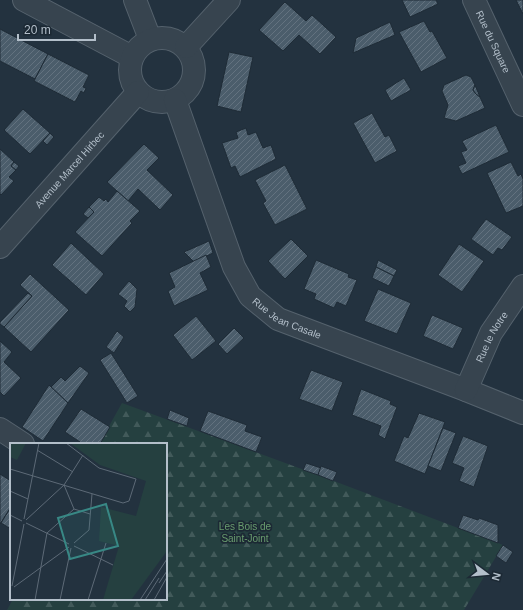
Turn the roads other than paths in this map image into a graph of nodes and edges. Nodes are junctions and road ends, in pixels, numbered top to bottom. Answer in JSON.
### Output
{"nodes":[{"id":1,"x":24,"y":0,"type":"edge"},
{"id":2,"x":135,"y":0,"type":"edge"},
{"id":3,"x":229,"y":0,"type":"edge"},
{"id":4,"x":474,"y":0,"type":"edge"},
{"id":5,"x":150,"y":39,"type":"junction"},
{"id":6,"x":186,"y":47,"type":"junction"},
{"id":7,"x":132,"y":57,"type":"junction"},
{"id":8,"x":138,"y":92,"type":"junction"},
{"id":9,"x":175,"y":100,"type":"junction"},
{"id":10,"x":523,"y":105,"type":"edge"},
{"id":11,"x":0,"y":247,"type":"edge"},
{"id":12,"x":523,"y":286,"type":"edge"},
{"id":13,"x":466,"y":390,"type":"junction"},
{"id":14,"x":523,"y":413,"type":"edge"},
{"id":15,"x":0,"y":429,"type":"edge"},
{"id":16,"x":21,"y":443,"type":"edge"}],
"edges":[{"from":1,"to":7,"type":"street"},
{"from":2,"to":5,"type":"street"},
{"from":3,"to":6,"type":"street"},
{"from":4,"to":10,"type":"street","name":"Rue du Square"},
{"from":5,"to":6,"type":"street"},
{"from":5,"to":7,"type":"street"},
{"from":6,"to":9,"type":"street"},
{"from":7,"to":8,"type":"street"},
{"from":8,"to":9,"type":"street"},
{"from":8,"to":11,"type":"street","name":"Avenue Marcel Hirbec"},
{"from":9,"to":13,"type":"street","name":"Rue Jean Casale"},
{"from":12,"to":13,"type":"street","name":"Rue le Notre"},
{"from":13,"to":14,"type":"street","name":"Rue Jean Casale"},
{"from":15,"to":16,"type":"street"}]}
